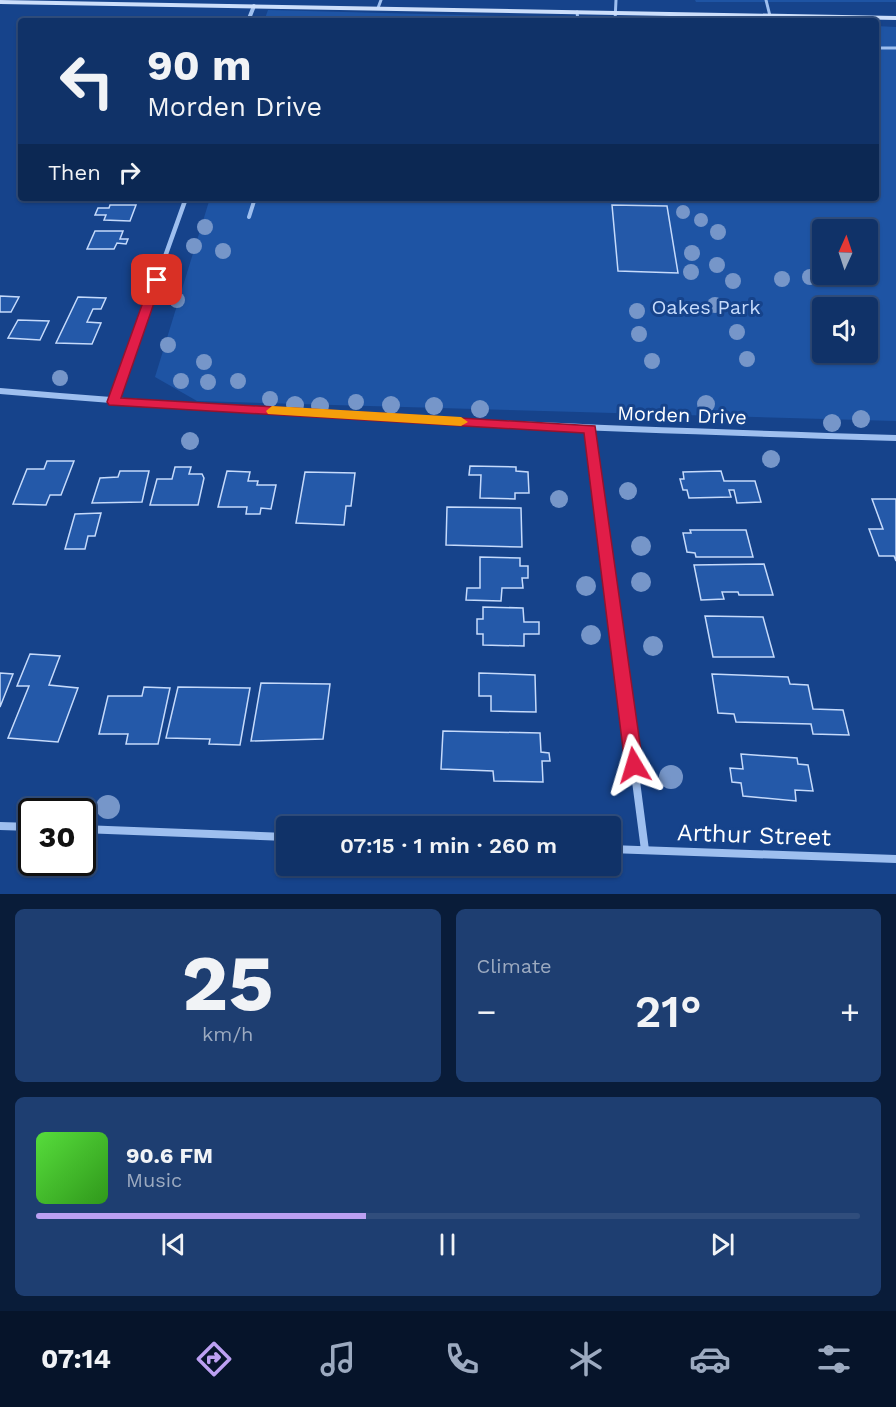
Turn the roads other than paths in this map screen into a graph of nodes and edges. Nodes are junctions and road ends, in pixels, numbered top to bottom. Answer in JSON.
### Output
{"nodes":[{"id":1,"x":381,"y":0,"type":"edge"},
{"id":2,"x":616,"y":0,"type":"edge"},
{"id":3,"x":766,"y":0,"type":"edge"},
{"id":4,"x":0,"y":2,"type":"edge"},
{"id":5,"x":254,"y":6,"type":"junction"},
{"id":6,"x":378,"y":9,"type":"junction"},
{"id":7,"x":577,"y":12,"type":"junction"},
{"id":8,"x":770,"y":16,"type":"junction"},
{"id":9,"x":614,"y":17,"type":"edge"},
{"id":10,"x":249,"y":18,"type":"edge"},
{"id":11,"x":578,"y":18,"type":"edge"},
{"id":12,"x":896,"y":18,"type":"edge"},
{"id":13,"x":879,"y":48,"type":"edge"},
{"id":14,"x":896,"y":48,"type":"edge"},
{"id":15,"x":185,"y":201,"type":"edge"},
{"id":16,"x":254,"y":201,"type":"edge"},
{"id":17,"x":249,"y":217,"type":"dead end"},
{"id":18,"x":0,"y":392,"type":"edge"},
{"id":19,"x":113,"y":402,"type":"junction"},
{"id":20,"x":590,"y":429,"type":"junction"},
{"id":21,"x":896,"y":438,"type":"edge"},
{"id":22,"x":0,"y":826,"type":"edge"},
{"id":23,"x":18,"y":827,"type":"edge"},
{"id":24,"x":96,"y":830,"type":"edge"},
{"id":25,"x":276,"y":837,"type":"edge"},
{"id":26,"x":621,"y":849,"type":"edge"},
{"id":27,"x":645,"y":850,"type":"junction"},
{"id":28,"x":896,"y":860,"type":"edge"}],
"edges":[{"from":1,"to":6,"type":"lane"},
{"from":2,"to":9,"type":"lane"},
{"from":3,"to":8,"type":"lane"},
{"from":4,"to":5,"type":"street"},
{"from":5,"to":6,"type":"street"},
{"from":5,"to":10,"type":"street"},
{"from":6,"to":7,"type":"street"},
{"from":7,"to":9,"type":"street"},
{"from":7,"to":11,"type":"lane"},
{"from":8,"to":9,"type":"street"},
{"from":8,"to":12,"type":"street"},
{"from":13,"to":14,"type":"lane"},
{"from":15,"to":19,"type":"street"},
{"from":16,"to":17,"type":"lane"},
{"from":18,"to":19,"type":"street","name":"Morden Drive"},
{"from":19,"to":20,"type":"street","name":"Morden Drive"},
{"from":20,"to":21,"type":"street","name":"Morden Drive"},
{"from":20,"to":27,"type":"street"},
{"from":22,"to":23,"type":"street"},
{"from":24,"to":25,"type":"street"},
{"from":26,"to":27,"type":"street","name":"Arthur Street"},
{"from":27,"to":28,"type":"street","name":"Arthur Street"}]}
